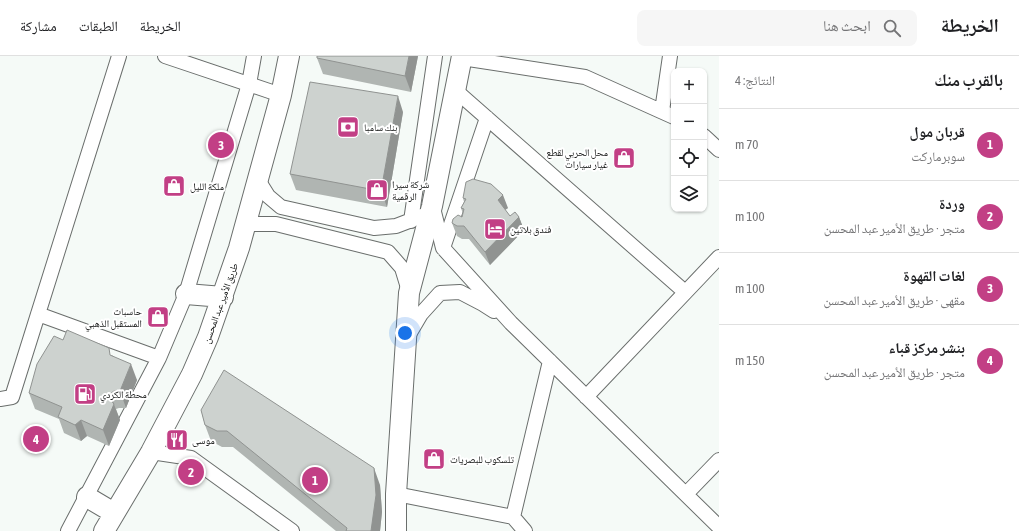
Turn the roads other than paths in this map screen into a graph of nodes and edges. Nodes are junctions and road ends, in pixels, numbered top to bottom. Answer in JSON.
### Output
{"nodes":[{"id":1,"x":119,"y":56,"type":"edge"},
{"id":2,"x":165,"y":56,"type":"edge"},
{"id":3,"x":254,"y":56,"type":"edge"},
{"id":4,"x":289,"y":56,"type":"edge"},
{"id":5,"x":435,"y":56,"type":"edge"},
{"id":6,"x":670,"y":56,"type":"edge"},
{"id":7,"x":462,"y":57,"type":"edge"},
{"id":8,"x":249,"y":84,"type":"junction"},
{"id":9,"x":455,"y":90,"type":"junction"},
{"id":10,"x":281,"y":95,"type":"junction"},
{"id":11,"x":668,"y":114,"type":"edge"},
{"id":12,"x":487,"y":118,"type":"junction"},
{"id":13,"x":707,"y":139,"type":"edge"},
{"id":14,"x":719,"y":150,"type":"edge"},
{"id":15,"x":258,"y":180,"type":"junction"},
{"id":16,"x":431,"y":209,"type":"junction"},
{"id":17,"x":411,"y":221,"type":"junction"},
{"id":18,"x":245,"y":224,"type":"junction"},
{"id":19,"x":443,"y":248,"type":"junction"},
{"id":20,"x":719,"y":257,"type":"edge"},
{"id":21,"x":685,"y":292,"type":"junction"},
{"id":22,"x":409,"y":293,"type":"junction"},
{"id":23,"x":186,"y":294,"type":"junction"},
{"id":24,"x":223,"y":297,"type":"junction"},
{"id":25,"x":38,"y":314,"type":"junction"},
{"id":26,"x":511,"y":323,"type":"junction"},
{"id":27,"x":405,"y":339,"type":"junction"},
{"id":28,"x":159,"y":358,"type":"junction"},
{"id":29,"x":550,"y":361,"type":"junction"},
{"id":30,"x":586,"y":397,"type":"junction"},
{"id":31,"x":0,"y":399,"type":"edge"},
{"id":32,"x":151,"y":452,"type":"junction"},
{"id":33,"x":719,"y":460,"type":"edge"},
{"id":34,"x":396,"y":494,"type":"junction"},
{"id":35,"x":686,"y":494,"type":"junction"},
{"id":36,"x":87,"y":497,"type":"junction"},
{"id":37,"x":114,"y":513,"type":"junction"},
{"id":38,"x":512,"y":517,"type":"junction"},
{"id":39,"x":719,"y":527,"type":"edge"},
{"id":40,"x":68,"y":531,"type":"edge"},
{"id":41,"x":104,"y":531,"type":"edge"},
{"id":42,"x":292,"y":531,"type":"edge"},
{"id":43,"x":396,"y":531,"type":"edge"},
{"id":44,"x":525,"y":531,"type":"edge"}],
"edges":[{"from":1,"to":25,"type":"street"},
{"from":2,"to":8,"type":"street"},
{"from":3,"to":8,"type":"street"},
{"from":4,"to":10,"type":"main road","name":"طريق الأمير عبد المحسن"},
{"from":5,"to":17,"type":"street"},
{"from":6,"to":11,"type":"street"},
{"from":7,"to":9,"type":"main road"},
{"from":7,"to":11,"type":"street"},
{"from":8,"to":10,"type":"street"},
{"from":8,"to":23,"type":"street"},
{"from":9,"to":12,"type":"street"},
{"from":9,"to":16,"type":"main road"},
{"from":10,"to":15,"type":"main road","name":"طريق الأمير عبد المحسن"},
{"from":12,"to":19,"type":"street"},
{"from":12,"to":21,"type":"street"},
{"from":13,"to":14,"type":"street"},
{"from":15,"to":17,"type":"street"},
{"from":15,"to":18,"type":"main road","name":"طريق الأمير عبد المحسن"},
{"from":16,"to":17,"type":"street"},
{"from":16,"to":19,"type":"street"},
{"from":16,"to":22,"type":"main road"},
{"from":18,"to":22,"type":"street"},
{"from":18,"to":24,"type":"main road","name":"طريق الأمير عبد المحسن"},
{"from":19,"to":26,"type":"street"},
{"from":20,"to":21,"type":"street"},
{"from":21,"to":30,"type":"street"},
{"from":22,"to":27,"type":"main road"},
{"from":23,"to":24,"type":"main road"},
{"from":23,"to":28,"type":"street"},
{"from":24,"to":32,"type":"main road","name":"طريق الأمير عبد المحسن"},
{"from":25,"to":28,"type":"street"},
{"from":25,"to":31,"type":"street"},
{"from":26,"to":27,"type":"street"},
{"from":26,"to":29,"type":"street"},
{"from":27,"to":34,"type":"main road"},
{"from":28,"to":36,"type":"street"},
{"from":29,"to":30,"type":"street"},
{"from":29,"to":38,"type":"street"},
{"from":30,"to":35,"type":"street"},
{"from":32,"to":37,"type":"main road","name":"طريق الأمير عبد المحسن"},
{"from":32,"to":42,"type":"street"},
{"from":33,"to":35,"type":"street"},
{"from":34,"to":38,"type":"street"},
{"from":34,"to":43,"type":"main road"},
{"from":35,"to":39,"type":"street"},
{"from":36,"to":37,"type":"main road"},
{"from":36,"to":40,"type":"street"},
{"from":37,"to":41,"type":"main road","name":"طريق الأمير عبد المحسن"},
{"from":38,"to":44,"type":"street"}]}
